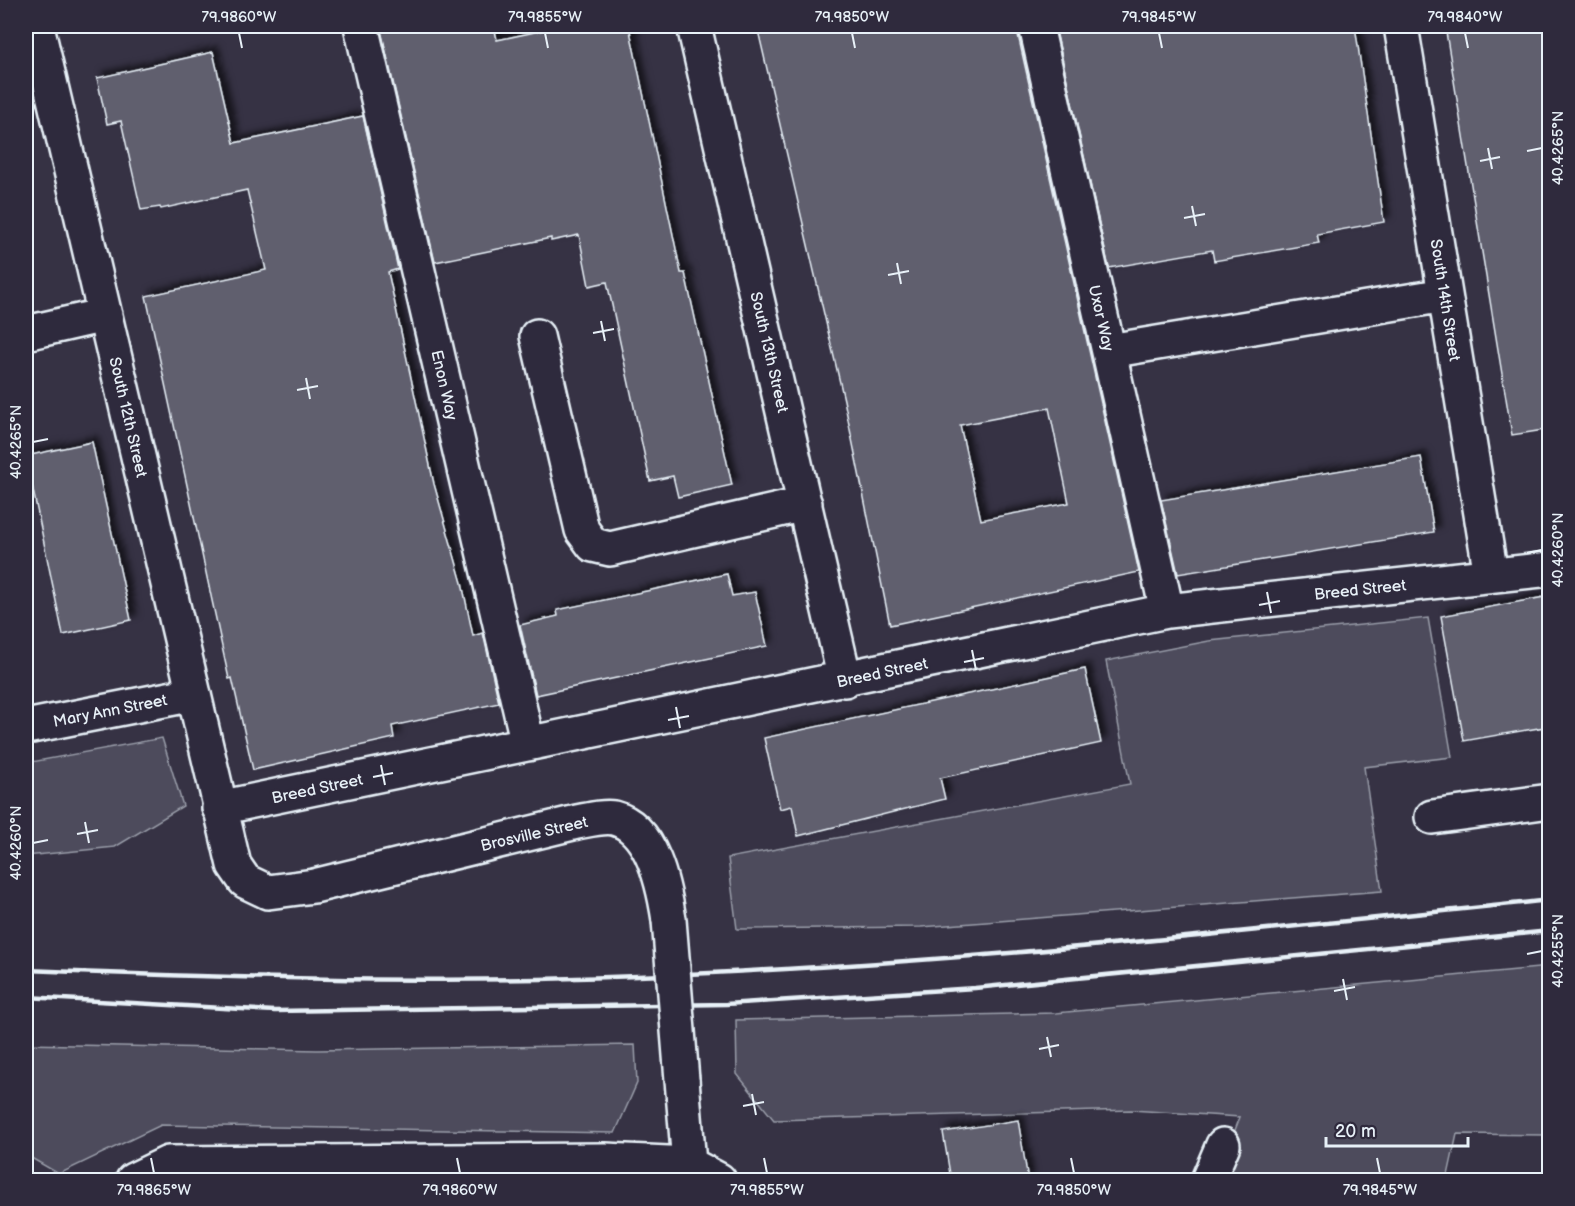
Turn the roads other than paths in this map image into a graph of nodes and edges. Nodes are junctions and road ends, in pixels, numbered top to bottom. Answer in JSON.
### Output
{"nodes":[{"id":1,"x":37,"y":26,"type":"edge"},
{"id":2,"x":361,"y":26,"type":"edge"},
{"id":3,"x":694,"y":26,"type":"edge"},
{"id":4,"x":1036,"y":26,"type":"edge"},
{"id":5,"x":1401,"y":26,"type":"edge"},
{"id":6,"x":1445,"y":295,"type":"junction"},
{"id":7,"x":105,"y":315,"type":"junction"},
{"id":8,"x":26,"y":333,"type":"edge"},
{"id":9,"x":537,"y":336,"type":"dead end"},
{"id":10,"x":1109,"y":351,"type":"junction"},
{"id":11,"x":805,"y":504,"type":"junction"},
{"id":12,"x":1550,"y":569,"type":"edge"},
{"id":13,"x":1491,"y":575,"type":"junction"},
{"id":14,"x":1167,"y":610,"type":"junction"},
{"id":15,"x":845,"y":680,"type":"junction"},
{"id":16,"x":194,"y":694,"type":"junction"},
{"id":17,"x":26,"y":727,"type":"edge"},
{"id":18,"x":528,"y":744,"type":"junction"},
{"id":19,"x":1550,"y":801,"type":"edge"},
{"id":20,"x":219,"y":808,"type":"junction"},
{"id":21,"x":1432,"y":817,"type":"dead end"},
{"id":22,"x":1223,"y":1145,"type":"dead end"},
{"id":23,"x":689,"y":1164,"type":"junction"},
{"id":24,"x":133,"y":1180,"type":"edge"},
{"id":25,"x":719,"y":1180,"type":"edge"},
{"id":26,"x":1208,"y":1180,"type":"edge"}],
"edges":[{"from":1,"to":7,"type":"street","name":"South 12th Street"},
{"from":2,"to":18,"type":"street","name":"Enon Way"},
{"from":3,"to":11,"type":"street","name":"South 13th Street"},
{"from":4,"to":10,"type":"street","name":"Uxor Way"},
{"from":5,"to":6,"type":"street","name":"South 14th Street"},
{"from":6,"to":10,"type":"street"},
{"from":6,"to":13,"type":"street","name":"South 14th Street"},
{"from":7,"to":8,"type":"street"},
{"from":7,"to":16,"type":"street","name":"South 12th Street"},
{"from":9,"to":11,"type":"street"},
{"from":10,"to":14,"type":"street","name":"Uxor Way"},
{"from":11,"to":15,"type":"street","name":"South 13th Street"},
{"from":12,"to":13,"type":"street","name":"Breed Street"},
{"from":13,"to":14,"type":"street","name":"Breed Street"},
{"from":14,"to":15,"type":"street","name":"Breed Street"},
{"from":15,"to":18,"type":"street","name":"Breed Street"},
{"from":16,"to":17,"type":"street","name":"Mary Ann Street"},
{"from":16,"to":20,"type":"street","name":"South 12th Street"},
{"from":18,"to":20,"type":"street","name":"Breed Street"},
{"from":19,"to":21,"type":"street"},
{"from":20,"to":23,"type":"street","name":"Brosville Street","bridge":true},
{"from":22,"to":26,"type":"street"},
{"from":23,"to":24,"type":"street"},
{"from":23,"to":25,"type":"street"}]}
